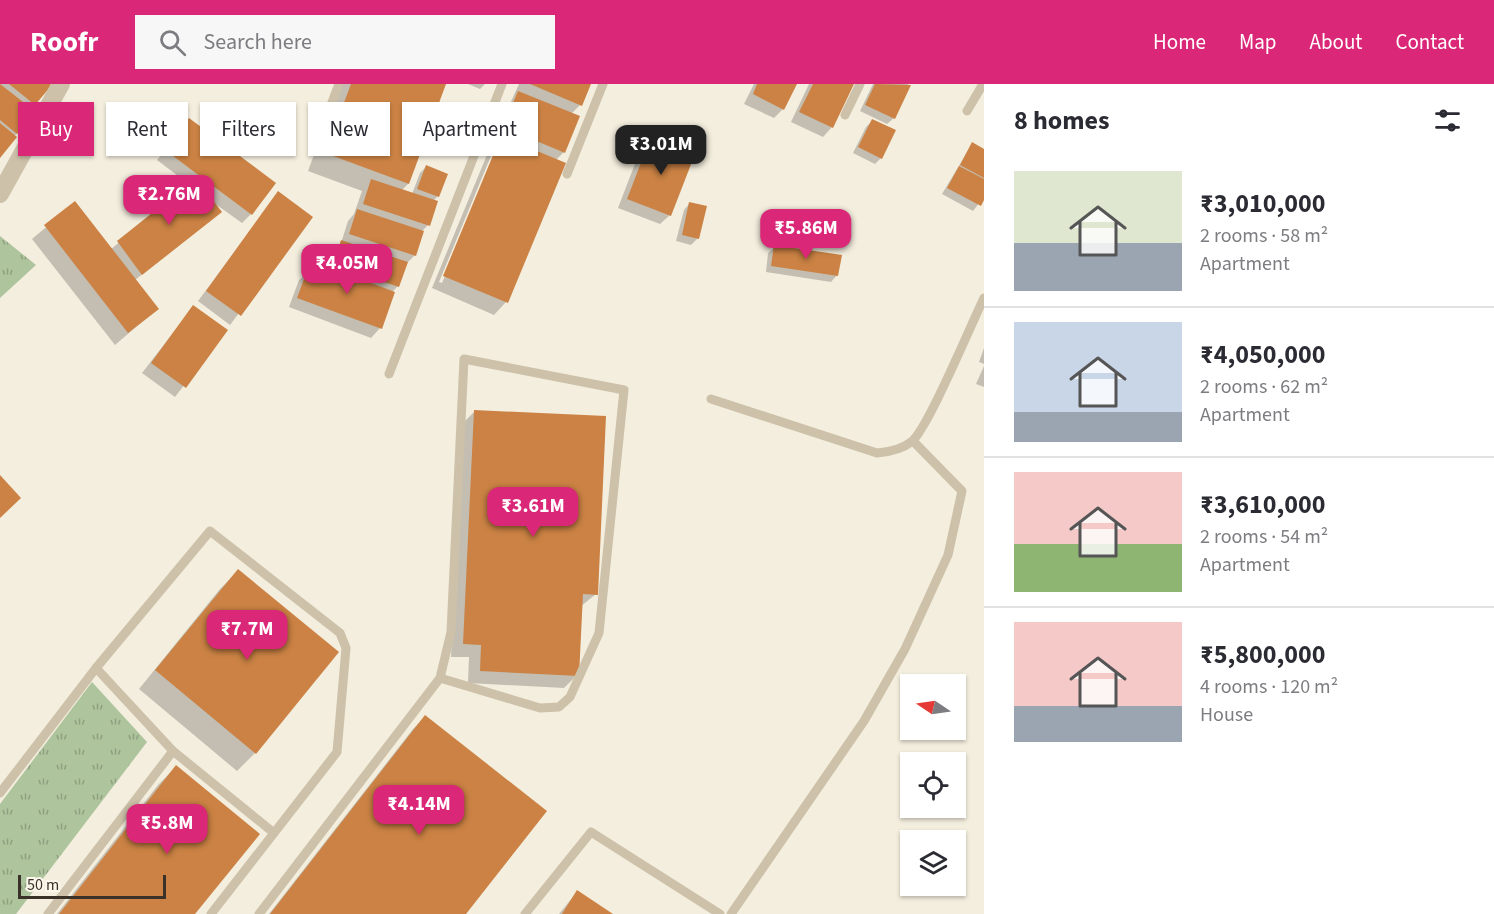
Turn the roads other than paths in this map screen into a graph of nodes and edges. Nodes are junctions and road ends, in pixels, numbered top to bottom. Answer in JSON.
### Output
{"nodes":[{"id":1,"x":61,"y":84,"type":"edge"},
{"id":2,"x":339,"y":84,"type":"edge"},
{"id":3,"x":502,"y":84,"type":"edge"},
{"id":4,"x":603,"y":84,"type":"edge"},
{"id":5,"x":860,"y":84,"type":"edge"},
{"id":6,"x":983,"y":84,"type":"edge"},
{"id":7,"x":332,"y":102,"type":"edge"},
{"id":8,"x":967,"y":111,"type":"dead end"},
{"id":9,"x":845,"y":115,"type":"dead end"},
{"id":10,"x":567,"y":174,"type":"dead end"},
{"id":11,"x":0,"y":194,"type":"edge"},
{"id":12,"x":984,"y":298,"type":"edge"},
{"id":13,"x":389,"y":374,"type":"dead end"},
{"id":14,"x":711,"y":399,"type":"dead end"},
{"id":15,"x":913,"y":441,"type":"junction"},
{"id":16,"x":96,"y":668,"type":"junction"},
{"id":17,"x":440,"y":678,"type":"junction"},
{"id":18,"x":173,"y":751,"type":"junction"},
{"id":19,"x":0,"y":793,"type":"edge"},
{"id":20,"x":274,"y":833,"type":"junction"},
{"id":21,"x":48,"y":914,"type":"edge"},
{"id":22,"x":211,"y":914,"type":"edge"},
{"id":23,"x":259,"y":914,"type":"edge"},
{"id":24,"x":525,"y":914,"type":"edge"},
{"id":25,"x":720,"y":914,"type":"edge"},
{"id":26,"x":731,"y":914,"type":"edge"}],
"edges":[{"from":1,"to":11,"type":"street"},
{"from":2,"to":7,"type":"lane"},
{"from":3,"to":13,"type":"lane"},
{"from":4,"to":10,"type":"lane"},
{"from":5,"to":9,"type":"lane"},
{"from":6,"to":8,"type":"lane"},
{"from":12,"to":15,"type":"lane"},
{"from":14,"to":15,"type":"lane"},
{"from":15,"to":26,"type":"lane"},
{"from":16,"to":18,"type":"lane"},
{"from":16,"to":19,"type":"lane"},
{"from":16,"to":20,"type":"lane"},
{"from":17,"to":17,"type":"lane"},
{"from":17,"to":23,"type":"lane"},
{"from":18,"to":20,"type":"lane"},
{"from":18,"to":21,"type":"lane"},
{"from":20,"to":22,"type":"lane"},
{"from":24,"to":25,"type":"lane"}]}
